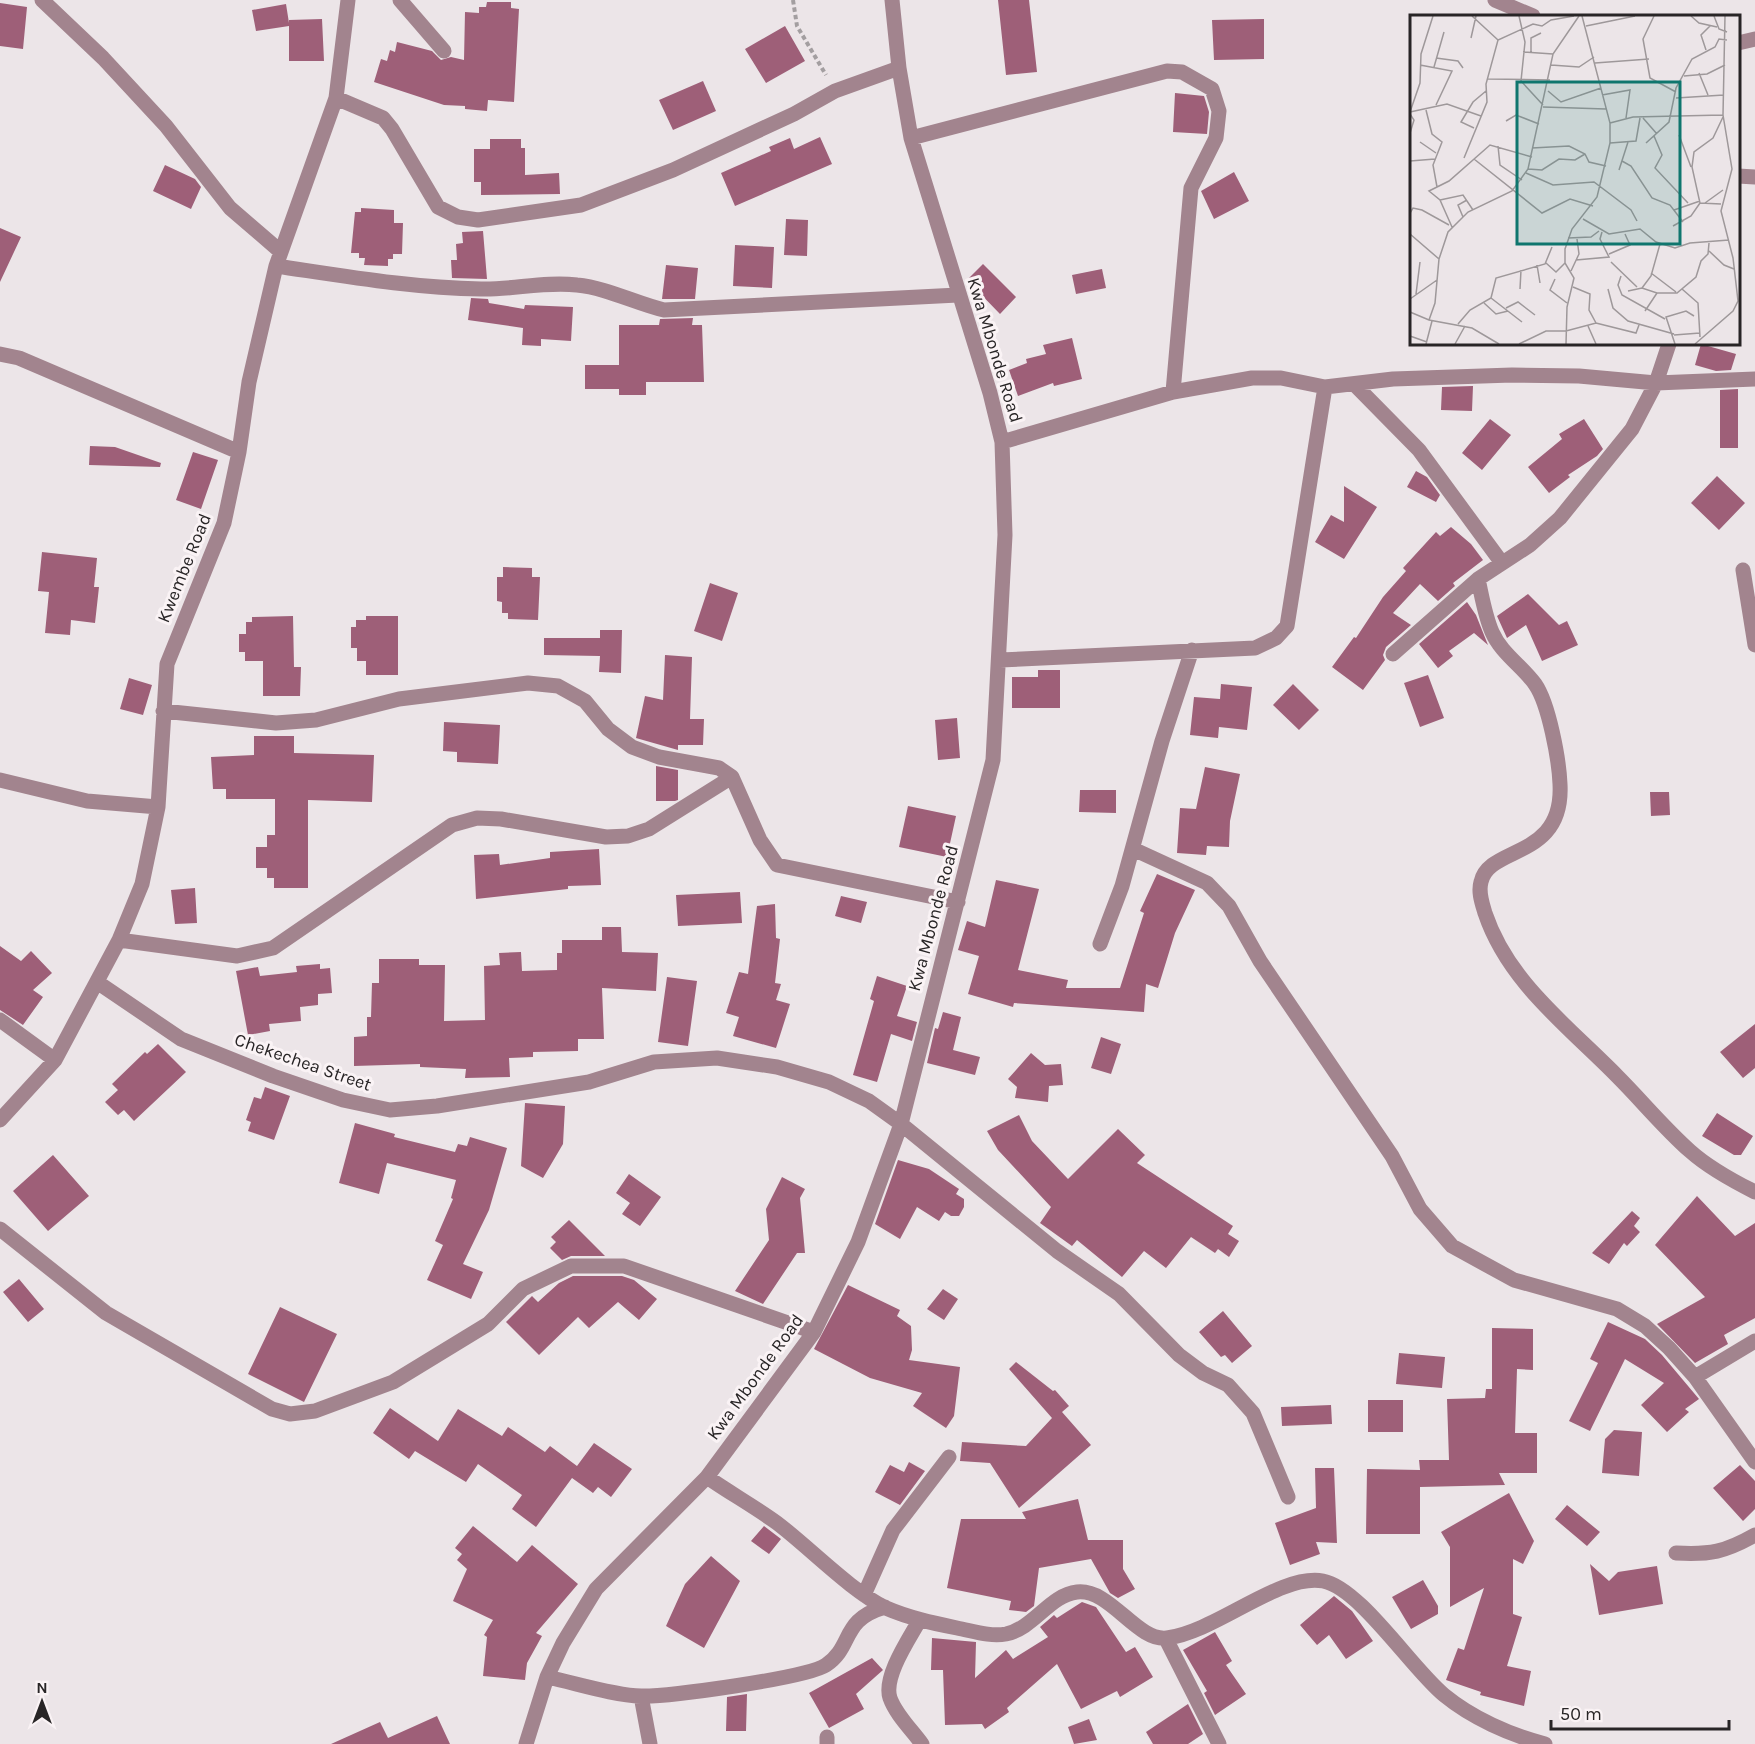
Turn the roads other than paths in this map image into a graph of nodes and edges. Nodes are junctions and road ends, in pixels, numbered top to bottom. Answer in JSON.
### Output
{"nodes":[{"id":1,"x":42,"y":0,"type":"edge"},
{"id":2,"x":348,"y":0,"type":"edge"},
{"id":3,"x":400,"y":0,"type":"edge"},
{"id":4,"x":892,"y":0,"type":"edge"},
{"id":5,"x":1495,"y":0,"type":"edge"},
{"id":6,"x":1531,"y":15,"type":"edge"},
{"id":7,"x":1755,"y":39,"type":"edge"},
{"id":8,"x":1740,"y":43,"type":"edge"},
{"id":9,"x":444,"y":51,"type":"dead end"},
{"id":10,"x":898,"y":68,"type":"junction"},
{"id":11,"x":336,"y":98,"type":"junction"},
{"id":12,"x":911,"y":138,"type":"junction"},
{"id":13,"x":1740,"y":176,"type":"edge"},
{"id":14,"x":1755,"y":177,"type":"edge"},
{"id":15,"x":279,"y":259,"type":"junction"},
{"id":16,"x":958,"y":295,"type":"junction"},
{"id":17,"x":1669,"y":345,"type":"edge"},
{"id":18,"x":0,"y":354,"type":"edge"},
{"id":19,"x":1755,"y":379,"type":"edge"},
{"id":20,"x":1656,"y":383,"type":"junction"},
{"id":21,"x":1355,"y":385,"type":"junction"},
{"id":22,"x":1325,"y":387,"type":"junction"},
{"id":23,"x":1173,"y":392,"type":"junction"},
{"id":24,"x":1002,"y":442,"type":"junction"},
{"id":25,"x":239,"y":452,"type":"junction"},
{"id":26,"x":1502,"y":563,"type":"junction"},
{"id":27,"x":1743,"y":570,"type":"dead end"},
{"id":28,"x":1478,"y":579,"type":"junction"},
{"id":29,"x":1755,"y":645,"type":"edge"},
{"id":30,"x":1192,"y":650,"type":"junction"},
{"id":31,"x":1393,"y":654,"type":"dead end"},
{"id":32,"x":1000,"y":660,"type":"junction"},
{"id":33,"x":163,"y":711,"type":"junction"},
{"id":34,"x":732,"y":777,"type":"junction"},
{"id":35,"x":0,"y":780,"type":"edge"},
{"id":36,"x":158,"y":807,"type":"junction"},
{"id":37,"x":1133,"y":849,"type":"junction"},
{"id":38,"x":958,"y":902,"type":"junction"},
{"id":39,"x":120,"y":940,"type":"junction"},
{"id":40,"x":1100,"y":944,"type":"dead end"},
{"id":41,"x":98,"y":982,"type":"junction"},
{"id":42,"x":0,"y":1020,"type":"edge"},
{"id":43,"x":55,"y":1060,"type":"junction"},
{"id":44,"x":0,"y":1120,"type":"edge"},
{"id":45,"x":901,"y":1124,"type":"junction"},
{"id":46,"x":1755,"y":1192,"type":"edge"},
{"id":47,"x":0,"y":1229,"type":"edge"},
{"id":48,"x":814,"y":1332,"type":"junction"},
{"id":49,"x":1755,"y":1341,"type":"edge"},
{"id":50,"x":1695,"y":1377,"type":"junction"},
{"id":51,"x":949,"y":1457,"type":"dead end"},
{"id":52,"x":1755,"y":1461,"type":"edge"},
{"id":53,"x":707,"y":1477,"type":"junction"},
{"id":54,"x":1287,"y":1497,"type":"dead end"},
{"id":55,"x":1755,"y":1535,"type":"edge"},
{"id":56,"x":1676,"y":1552,"type":"dead end"},
{"id":57,"x":864,"y":1595,"type":"junction"},
{"id":58,"x":885,"y":1607,"type":"junction"},
{"id":59,"x":919,"y":1621,"type":"junction"},
{"id":60,"x":1166,"y":1639,"type":"junction"},
{"id":61,"x":547,"y":1677,"type":"junction"},
{"id":62,"x":641,"y":1696,"type":"junction"},
{"id":63,"x":526,"y":1744,"type":"edge"},
{"id":64,"x":650,"y":1744,"type":"edge"},
{"id":65,"x":922,"y":1744,"type":"edge"},
{"id":66,"x":1219,"y":1744,"type":"edge"},
{"id":67,"x":1541,"y":1744,"type":"edge"}],
"edges":[{"from":1,"to":15,"type":"street"},
{"from":2,"to":11,"type":"street","name":"Kwembe Road"},
{"from":3,"to":9,"type":"street"},
{"from":4,"to":10,"type":"street","name":"Kwa Mbonde Road"},
{"from":5,"to":6,"type":"street"},
{"from":7,"to":8,"type":"street"},
{"from":10,"to":11,"type":"street"},
{"from":10,"to":12,"type":"street","name":"Kwa Mbonde Road"},
{"from":11,"to":15,"type":"street","name":"Kwembe Road"},
{"from":12,"to":16,"type":"street","name":"Kwa Mbonde Road"},
{"from":12,"to":23,"type":"street"},
{"from":13,"to":14,"type":"street"},
{"from":15,"to":16,"type":"street"},
{"from":15,"to":25,"type":"street","name":"Kwembe Road"},
{"from":16,"to":24,"type":"street","name":"Kwa Mbonde Road"},
{"from":17,"to":20,"type":"street"},
{"from":18,"to":25,"type":"street"},
{"from":19,"to":20,"type":"street"},
{"from":20,"to":21,"type":"street"},
{"from":20,"to":26,"type":"street"},
{"from":21,"to":22,"type":"street"},
{"from":21,"to":26,"type":"street"},
{"from":22,"to":23,"type":"street"},
{"from":22,"to":30,"type":"street"},
{"from":23,"to":24,"type":"street"},
{"from":24,"to":32,"type":"street","name":"Kwa Mbonde Road"},
{"from":25,"to":33,"type":"street","name":"Kwembe Road"},
{"from":26,"to":28,"type":"street"},
{"from":27,"to":29,"type":"street"},
{"from":28,"to":31,"type":"street"},
{"from":28,"to":46,"type":"street"},
{"from":30,"to":32,"type":"street"},
{"from":30,"to":37,"type":"street"},
{"from":32,"to":38,"type":"street","name":"Kwa Mbonde Road"},
{"from":33,"to":34,"type":"street"},
{"from":33,"to":36,"type":"street","name":"Kwembe Road"},
{"from":34,"to":38,"type":"street"},
{"from":34,"to":39,"type":"street"},
{"from":35,"to":36,"type":"street"},
{"from":36,"to":39,"type":"street","name":"Kwembe Road"},
{"from":37,"to":40,"type":"street"},
{"from":37,"to":50,"type":"street"},
{"from":38,"to":45,"type":"street","name":"Kwa Mbonde Road"},
{"from":39,"to":41,"type":"street","name":"Kwembe Road"},
{"from":41,"to":43,"type":"street","name":"Kwembe Road"},
{"from":41,"to":45,"type":"street","name":"Chekechea Street"},
{"from":42,"to":43,"type":"street"},
{"from":43,"to":44,"type":"street","name":"Kwembe Road"},
{"from":45,"to":48,"type":"street","name":"Kwa Mbonde Road"},
{"from":45,"to":54,"type":"street","name":"Chekechea Street"},
{"from":47,"to":48,"type":"street"},
{"from":48,"to":53,"type":"street","name":"Kwa Mbonde Road"},
{"from":49,"to":50,"type":"street"},
{"from":50,"to":52,"type":"street"},
{"from":51,"to":57,"type":"street"},
{"from":53,"to":57,"type":"street"},
{"from":53,"to":61,"type":"street","name":"Kwa Mbonde Road"},
{"from":55,"to":56,"type":"street"},
{"from":57,"to":58,"type":"street"},
{"from":58,"to":59,"type":"street"},
{"from":58,"to":62,"type":"street"},
{"from":59,"to":60,"type":"street"},
{"from":59,"to":65,"type":"street"},
{"from":60,"to":66,"type":"street"},
{"from":60,"to":67,"type":"street"},
{"from":61,"to":62,"type":"street"},
{"from":61,"to":63,"type":"street","name":"Kwa Mbonde Road"},
{"from":62,"to":64,"type":"street"}]}
